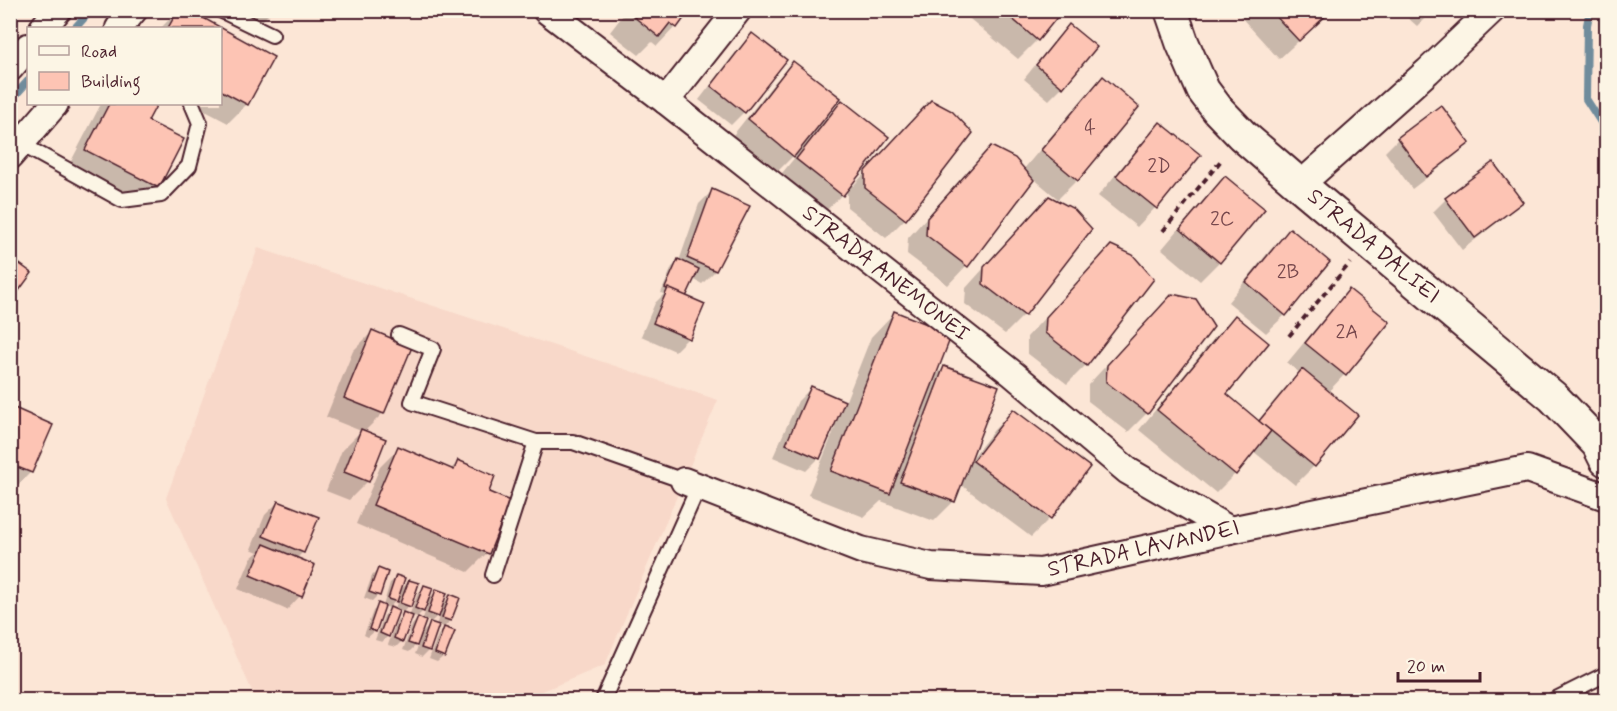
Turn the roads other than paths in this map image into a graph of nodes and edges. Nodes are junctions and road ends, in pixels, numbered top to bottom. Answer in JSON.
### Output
{"nodes":[{"id":1,"x":58,"y":10,"type":"edge"},
{"id":2,"x":134,"y":10,"type":"edge"},
{"id":3,"x":220,"y":10,"type":"edge"},
{"id":4,"x":546,"y":10,"type":"edge"},
{"id":5,"x":738,"y":10,"type":"edge"},
{"id":6,"x":1171,"y":10,"type":"edge"},
{"id":7,"x":1492,"y":10,"type":"edge"},
{"id":8,"x":45,"y":27,"type":"edge"},
{"id":9,"x":120,"y":27,"type":"edge"},
{"id":10,"x":272,"y":35,"type":"dead end"},
{"id":11,"x":27,"y":47,"type":"edge"},
{"id":12,"x":10,"y":68,"type":"edge"},
{"id":13,"x":666,"y":100,"type":"junction"},
{"id":14,"x":54,"y":105,"type":"edge"},
{"id":15,"x":192,"y":105,"type":"edge"},
{"id":16,"x":16,"y":150,"type":"edge"},
{"id":17,"x":1300,"y":185,"type":"junction"},
{"id":18,"x":399,"y":335,"type":"dead end"},
{"id":19,"x":536,"y":442,"type":"junction"},
{"id":20,"x":1606,"y":459,"type":"edge"},
{"id":21,"x":691,"y":485,"type":"junction"},
{"id":22,"x":1606,"y":497,"type":"edge"},
{"id":23,"x":1230,"y":530,"type":"junction"},
{"id":24,"x":493,"y":574,"type":"dead end"},
{"id":25,"x":1606,"y":674,"type":"edge"},
{"id":26,"x":603,"y":700,"type":"edge"},
{"id":27,"x":1554,"y":700,"type":"edge"}],
"edges":[{"from":1,"to":8,"type":"street"},
{"from":2,"to":9,"type":"street"},
{"from":3,"to":10,"type":"lane"},
{"from":4,"to":13,"type":"street","name":"STRADA ANEMONEI"},
{"from":5,"to":13,"type":"street"},
{"from":6,"to":17,"type":"street","name":"STRADA DALIEI"},
{"from":7,"to":17,"type":"street"},
{"from":11,"to":12,"type":"street"},
{"from":13,"to":23,"type":"street","name":"STRADA ANEMONEI"},
{"from":14,"to":16,"type":"street"},
{"from":15,"to":16,"type":"lane"},
{"from":17,"to":20,"type":"street","name":"STRADA DALIEI"},
{"from":18,"to":19,"type":"lane"},
{"from":19,"to":21,"type":"lane"},
{"from":19,"to":24,"type":"lane"},
{"from":21,"to":23,"type":"street","name":"STRADA LAVANDEI"},
{"from":21,"to":26,"type":"lane"},
{"from":22,"to":23,"type":"street","name":"STRADA LAVANDEI"},
{"from":25,"to":27,"type":"lane"}]}
